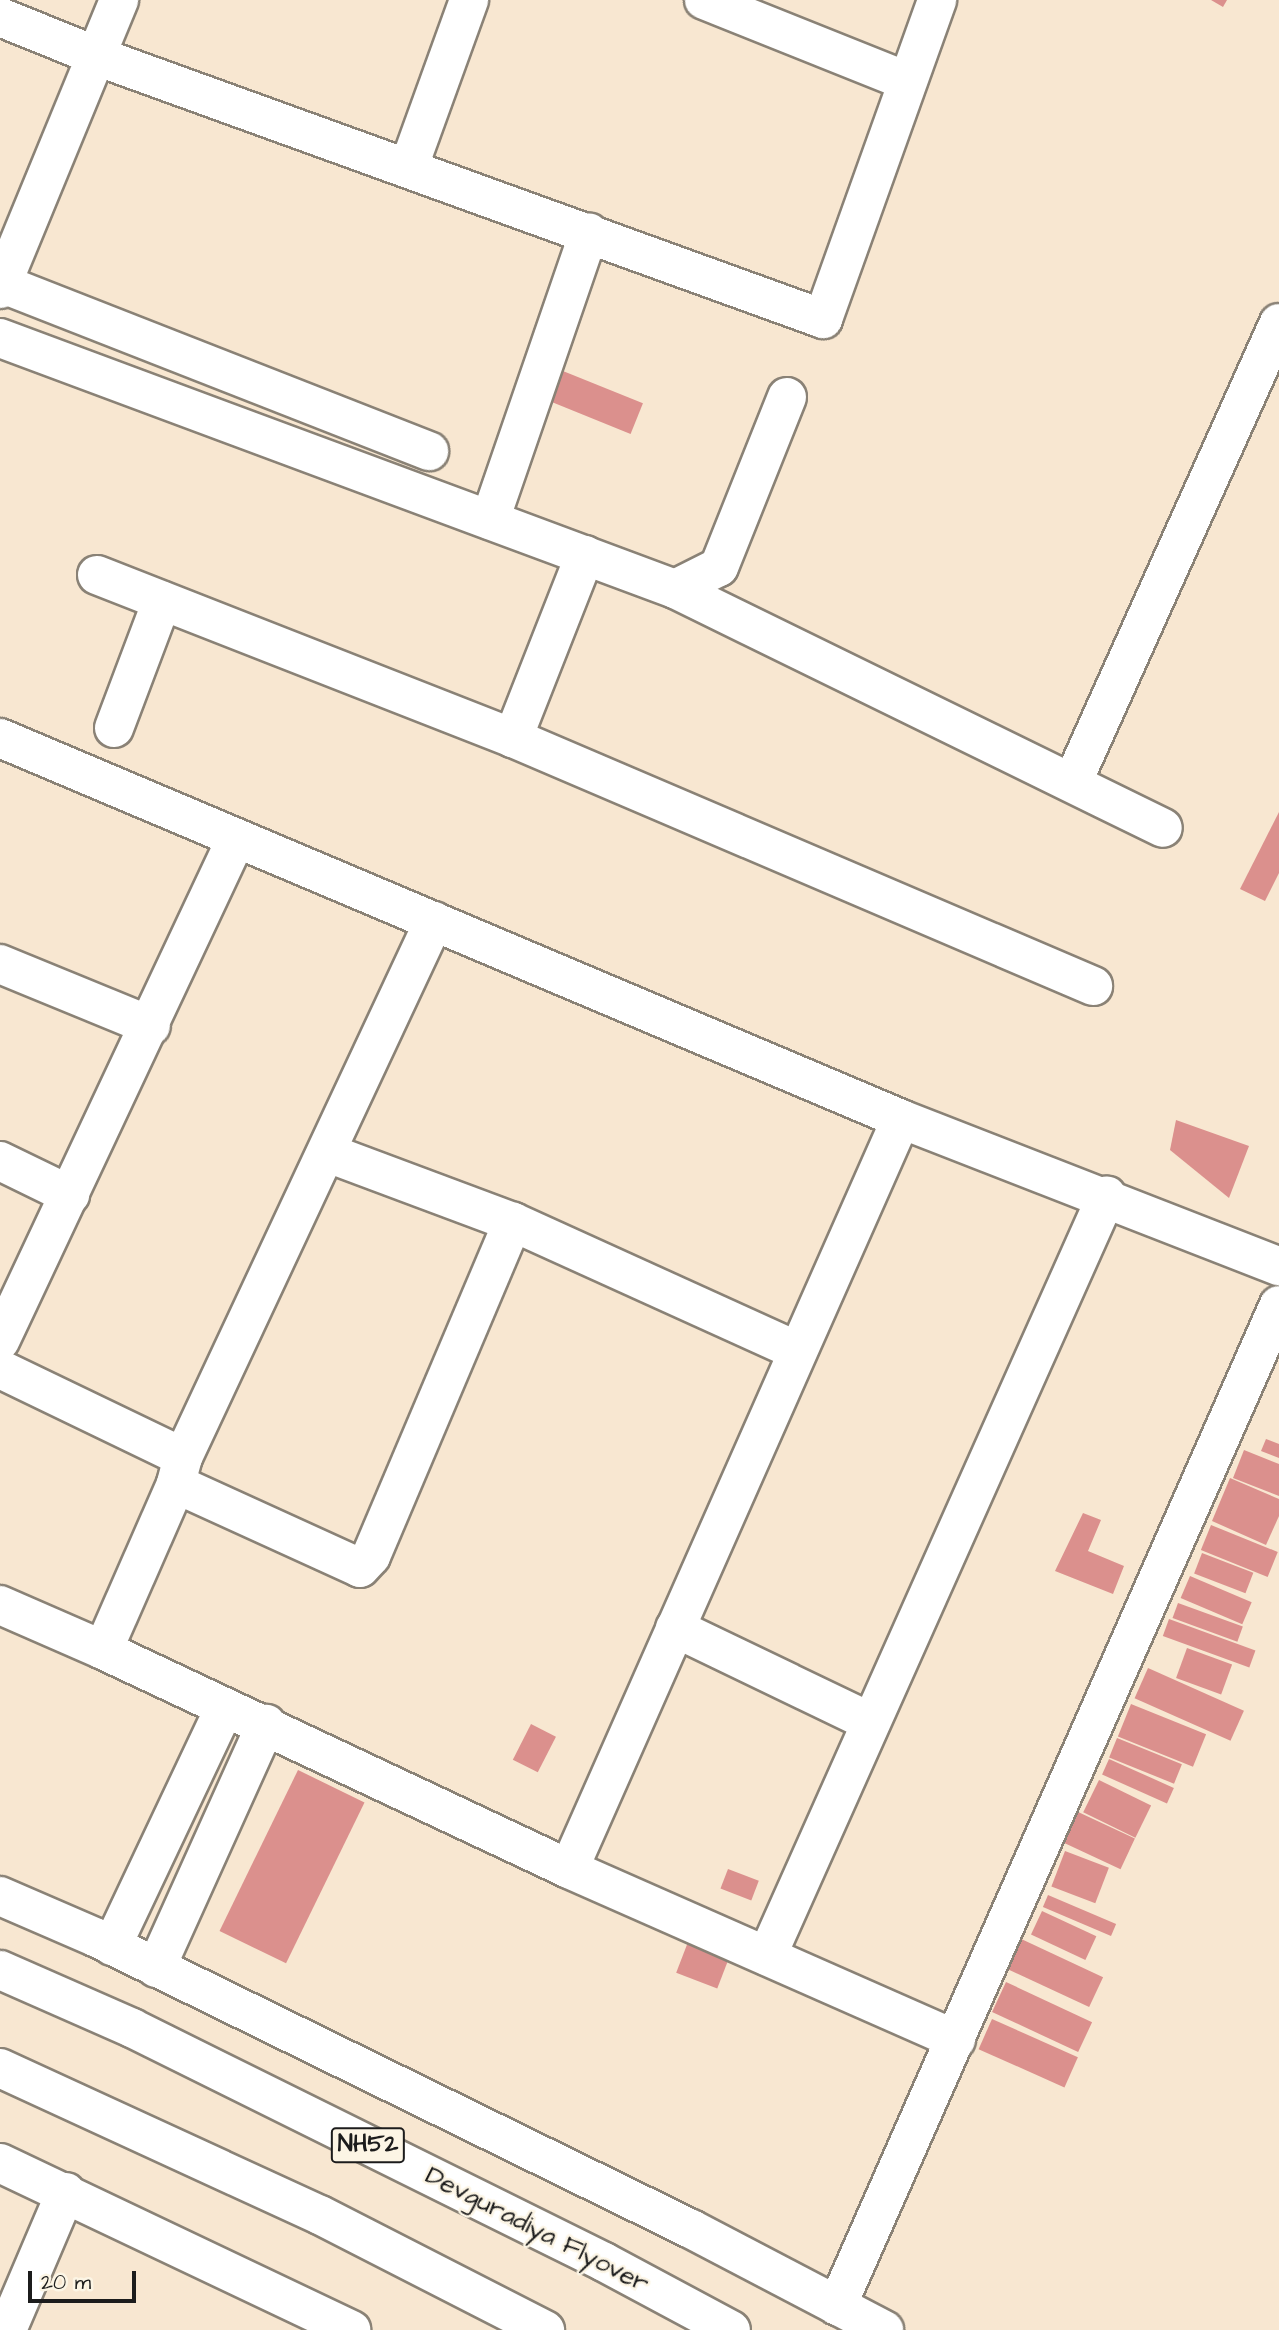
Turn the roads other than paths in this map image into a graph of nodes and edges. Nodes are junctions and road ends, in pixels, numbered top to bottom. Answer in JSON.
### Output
{"nodes":[{"id":1,"x":120,"y":0,"type":"edge"},
{"id":2,"x":469,"y":0,"type":"edge"},
{"id":3,"x":704,"y":0,"type":"edge"},
{"id":4,"x":937,"y":0,"type":"edge"},
{"id":5,"x":0,"y":17,"type":"edge"},
{"id":6,"x":99,"y":57,"type":"junction"},
{"id":7,"x":906,"y":81,"type":"junction"},
{"id":8,"x":409,"y":166,"type":"junction"},
{"id":9,"x":589,"y":233,"type":"junction"},
{"id":10,"x":1,"y":286,"type":"edge"},
{"id":11,"x":1279,"y":323,"type":"edge"},
{"id":12,"x":0,"y":338,"type":"edge"},
{"id":13,"x":787,"y":397,"type":"dead end"},
{"id":14,"x":429,"y":452,"type":"dead end"},
{"id":15,"x":490,"y":520,"type":"junction"},
{"id":16,"x":585,"y":555,"type":"junction"},
{"id":17,"x":97,"y":575,"type":"dead end"},
{"id":18,"x":676,"y":589,"type":"junction"},
{"id":19,"x":162,"y":601,"type":"junction"},
{"id":20,"x":114,"y":728,"type":"dead end"},
{"id":21,"x":0,"y":738,"type":"edge"},
{"id":22,"x":513,"y":738,"type":"junction"},
{"id":23,"x":1078,"y":770,"type":"dead end"},
{"id":24,"x":1163,"y":828,"type":"dead end"},
{"id":25,"x":236,"y":839,"type":"junction"},
{"id":26,"x":434,"y":922,"type":"junction"},
{"id":27,"x":0,"y":964,"type":"edge"},
{"id":28,"x":1093,"y":986,"type":"dead end"},
{"id":29,"x":151,"y":1026,"type":"junction"},
{"id":30,"x":901,"y":1119,"type":"junction"},
{"id":31,"x":328,"y":1153,"type":"junction"},
{"id":32,"x":0,"y":1161,"type":"edge"},
{"id":33,"x":70,"y":1195,"type":"junction"},
{"id":34,"x":1107,"y":1195,"type":"junction"},
{"id":35,"x":513,"y":1222,"type":"junction"},
{"id":36,"x":1279,"y":1266,"type":"edge"},
{"id":37,"x":1279,"y":1305,"type":"edge"},
{"id":38,"x":0,"y":1341,"type":"edge"},
{"id":39,"x":797,"y":1351,"type":"junction"},
{"id":40,"x":0,"y":1369,"type":"edge"},
{"id":41,"x":180,"y":1470,"type":"junction"},
{"id":42,"x":0,"y":1605,"type":"edge"},
{"id":43,"x":675,"y":1628,"type":"junction"},
{"id":44,"x":103,"y":1650,"type":"junction"},
{"id":45,"x":226,"y":1707,"type":"junction"},
{"id":46,"x":870,"y":1722,"type":"junction"},
{"id":47,"x":266,"y":1724,"type":"junction"},
{"id":48,"x":569,"y":1870,"type":"junction"},
{"id":49,"x":0,"y":1896,"type":"edge"},
{"id":50,"x":112,"y":1946,"type":"junction"},
{"id":51,"x":767,"y":1955,"type":"junction"},
{"id":52,"x":156,"y":1968,"type":"junction"},
{"id":53,"x":0,"y":1970,"type":"edge"},
{"id":54,"x":956,"y":2040,"type":"junction"},
{"id":55,"x":0,"y":2068,"type":"edge"},
{"id":56,"x":0,"y":2163,"type":"edge"},
{"id":57,"x":66,"y":2192,"type":"junction"},
{"id":58,"x":837,"y":2306,"type":"junction"},
{"id":59,"x":7,"y":2330,"type":"edge"},
{"id":60,"x":351,"y":2330,"type":"edge"},
{"id":61,"x":545,"y":2330,"type":"edge"},
{"id":62,"x":731,"y":2330,"type":"edge"},
{"id":63,"x":884,"y":2330,"type":"edge"}],
"edges":[{"from":1,"to":6,"type":"main road"},
{"from":2,"to":8,"type":"main road"},
{"from":3,"to":7,"type":"main road"},
{"from":4,"to":7,"type":"main road"},
{"from":5,"to":6,"type":"main road"},
{"from":6,"to":8,"type":"main road"},
{"from":6,"to":10,"type":"main road"},
{"from":7,"to":9,"type":"main road"},
{"from":8,"to":9,"type":"main road"},
{"from":9,"to":15,"type":"main road"},
{"from":10,"to":14,"type":"main road"},
{"from":11,"to":23,"type":"main road"},
{"from":12,"to":15,"type":"main road"},
{"from":13,"to":18,"type":"main road"},
{"from":15,"to":16,"type":"main road"},
{"from":16,"to":18,"type":"main road"},
{"from":16,"to":22,"type":"main road"},
{"from":17,"to":19,"type":"main road"},
{"from":18,"to":24,"type":"main road"},
{"from":19,"to":20,"type":"main road"},
{"from":19,"to":22,"type":"main road"},
{"from":21,"to":25,"type":"main road"},
{"from":22,"to":28,"type":"main road"},
{"from":25,"to":26,"type":"main road"},
{"from":25,"to":29,"type":"main road"},
{"from":26,"to":30,"type":"main road"},
{"from":26,"to":31,"type":"main road"},
{"from":27,"to":29,"type":"main road"},
{"from":29,"to":33,"type":"main road"},
{"from":30,"to":34,"type":"main road"},
{"from":30,"to":39,"type":"main road"},
{"from":31,"to":35,"type":"main road"},
{"from":31,"to":41,"type":"main road"},
{"from":32,"to":33,"type":"main road"},
{"from":33,"to":38,"type":"main road"},
{"from":34,"to":36,"type":"main road"},
{"from":34,"to":46,"type":"main road"},
{"from":35,"to":39,"type":"main road"},
{"from":35,"to":41,"type":"main road"},
{"from":37,"to":54,"type":"main road"},
{"from":39,"to":43,"type":"main road"},
{"from":40,"to":41,"type":"main road"},
{"from":41,"to":44,"type":"main road"},
{"from":42,"to":44,"type":"main road"},
{"from":43,"to":46,"type":"main road"},
{"from":43,"to":48,"type":"main road"},
{"from":44,"to":45,"type":"main road"},
{"from":45,"to":47,"type":"main road"},
{"from":45,"to":50,"type":"main road"},
{"from":46,"to":51,"type":"main road"},
{"from":47,"to":48,"type":"main road"},
{"from":47,"to":52,"type":"main road"},
{"from":48,"to":51,"type":"main road"},
{"from":49,"to":50,"type":"main road"},
{"from":50,"to":52,"type":"main road"},
{"from":51,"to":54,"type":"main road"},
{"from":52,"to":58,"type":"main road"},
{"from":53,"to":62,"type":"main road","name":"Devguradiya Flyover","number":"NH52"},
{"from":54,"to":58,"type":"main road"},
{"from":55,"to":61,"type":"main road"},
{"from":56,"to":57,"type":"main road"},
{"from":57,"to":59,"type":"main road"},
{"from":57,"to":60,"type":"main road"},
{"from":58,"to":63,"type":"main road"}]}
